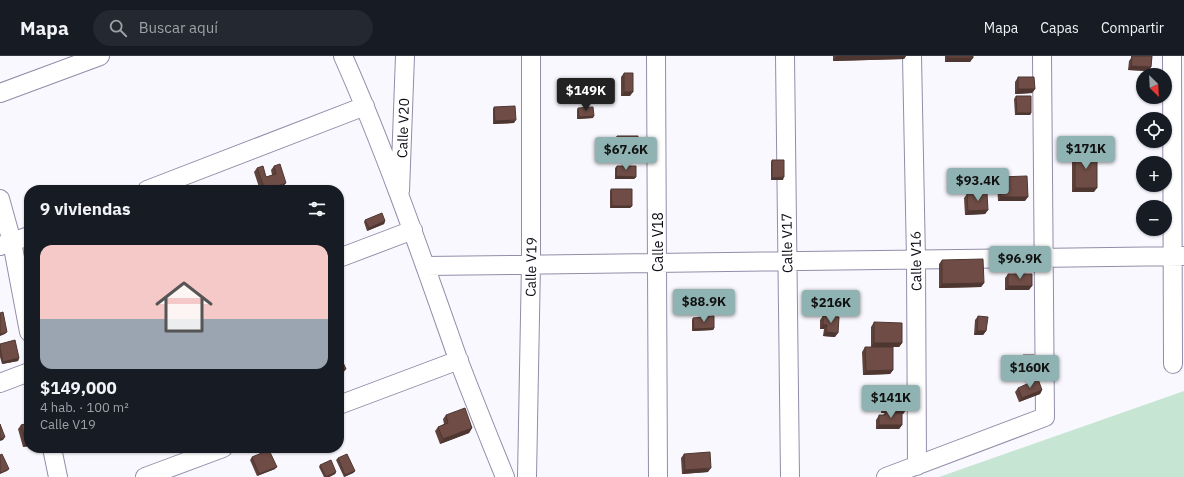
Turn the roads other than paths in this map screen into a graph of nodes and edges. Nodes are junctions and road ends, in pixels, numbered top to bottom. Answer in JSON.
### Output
{"nodes":[{"id":1,"x":100,"y":56,"type":"edge"},
{"id":2,"x":343,"y":56,"type":"edge"},
{"id":3,"x":405,"y":56,"type":"edge"},
{"id":4,"x":531,"y":56,"type":"edge"},
{"id":5,"x":656,"y":56,"type":"edge"},
{"id":6,"x":785,"y":56,"type":"edge"},
{"id":7,"x":912,"y":56,"type":"edge"},
{"id":8,"x":1042,"y":56,"type":"edge"},
{"id":9,"x":1172,"y":56,"type":"edge"},
{"id":10,"x":0,"y":93,"type":"edge"},
{"id":11,"x":365,"y":106,"type":"junction"},
{"id":12,"x":161,"y":185,"type":"edge"},
{"id":13,"x":0,"y":199,"type":"edge"},
{"id":14,"x":400,"y":200,"type":"junction"},
{"id":15,"x":413,"y":230,"type":"junction"},
{"id":16,"x":24,"y":238,"type":"edge"},
{"id":17,"x":6,"y":244,"type":"edge"},
{"id":18,"x":344,"y":256,"type":"edge"},
{"id":19,"x":1179,"y":256,"type":"edge"},
{"id":20,"x":1044,"y":257,"type":"junction"},
{"id":21,"x":916,"y":260,"type":"junction"},
{"id":22,"x":787,"y":261,"type":"junction"},
{"id":23,"x":658,"y":262,"type":"junction"},
{"id":24,"x":531,"y":263,"type":"junction"},
{"id":25,"x":425,"y":266,"type":"junction"},
{"id":26,"x":24,"y":313,"type":"edge"},
{"id":27,"x":459,"y":360,"type":"junction"},
{"id":28,"x":1173,"y":364,"type":"dead end"},
{"id":29,"x":24,"y":374,"type":"edge"},
{"id":30,"x":0,"y":383,"type":"edge"},
{"id":31,"x":344,"y":403,"type":"edge"},
{"id":32,"x":53,"y":453,"type":"edge"},
{"id":33,"x":210,"y":453,"type":"edge"},
{"id":34,"x":917,"y":466,"type":"junction"},
{"id":35,"x":58,"y":477,"type":"edge"},
{"id":36,"x":145,"y":477,"type":"edge"},
{"id":37,"x":505,"y":477,"type":"edge"},
{"id":38,"x":527,"y":477,"type":"edge"},
{"id":39,"x":658,"y":477,"type":"edge"},
{"id":40,"x":790,"y":477,"type":"edge"},
{"id":41,"x":886,"y":477,"type":"edge"}],
"edges":[{"from":1,"to":10,"type":"street"},
{"from":2,"to":11,"type":"street"},
{"from":3,"to":14,"type":"street","name":"Calle V20"},
{"from":4,"to":24,"type":"street","name":"Calle V19"},
{"from":5,"to":23,"type":"street","name":"Calle V18"},
{"from":6,"to":22,"type":"street","name":"Calle V17"},
{"from":7,"to":21,"type":"street","name":"Calle V16"},
{"from":8,"to":20,"type":"street"},
{"from":9,"to":19,"type":"street"},
{"from":11,"to":12,"type":"street"},
{"from":11,"to":14,"type":"street"},
{"from":13,"to":17,"type":"street"},
{"from":14,"to":15,"type":"street"},
{"from":15,"to":18,"type":"street"},
{"from":15,"to":25,"type":"street"},
{"from":16,"to":17,"type":"street"},
{"from":17,"to":26,"type":"street"},
{"from":19,"to":20,"type":"street"},
{"from":19,"to":28,"type":"street"},
{"from":20,"to":21,"type":"street"},
{"from":20,"to":34,"type":"street"},
{"from":21,"to":22,"type":"street"},
{"from":21,"to":34,"type":"street","name":"Calle V16"},
{"from":22,"to":23,"type":"street"},
{"from":22,"to":40,"type":"street","name":"Calle V17"},
{"from":23,"to":24,"type":"street"},
{"from":23,"to":39,"type":"street","name":"Calle V18"},
{"from":24,"to":25,"type":"street"},
{"from":24,"to":38,"type":"street","name":"Calle V19"},
{"from":25,"to":27,"type":"street"},
{"from":27,"to":31,"type":"street"},
{"from":27,"to":37,"type":"street"},
{"from":29,"to":30,"type":"street"},
{"from":32,"to":35,"type":"street"},
{"from":33,"to":36,"type":"street"},
{"from":34,"to":41,"type":"street"}]}
